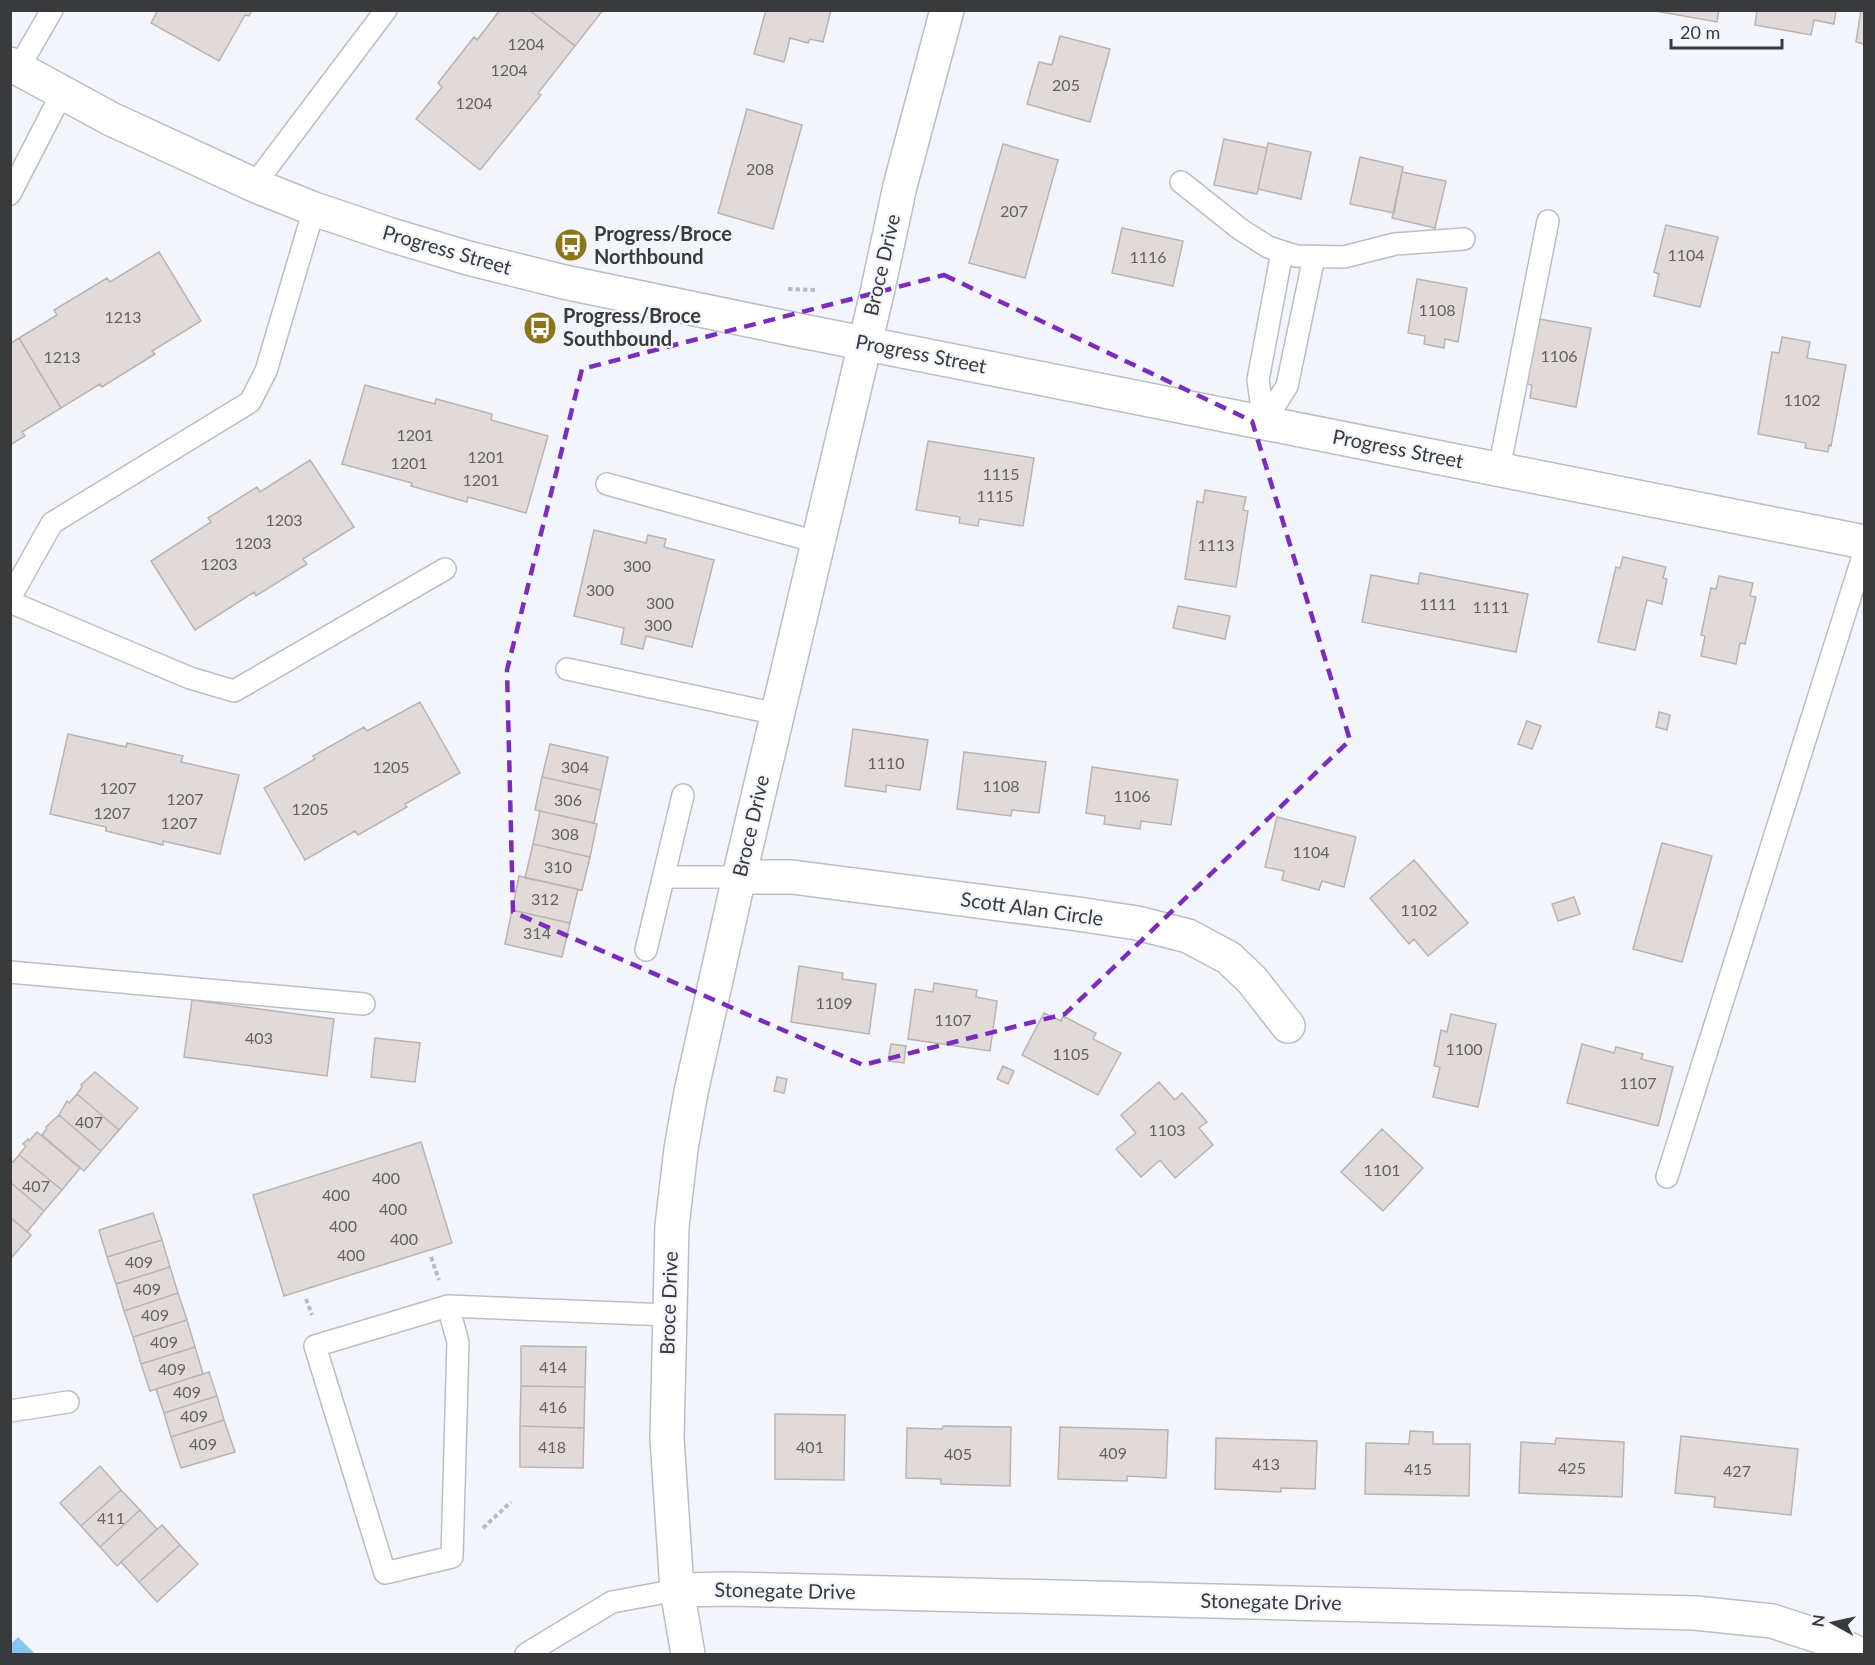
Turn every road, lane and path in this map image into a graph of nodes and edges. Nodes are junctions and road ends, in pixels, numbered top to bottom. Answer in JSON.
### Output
{"nodes":[{"id":1,"x":52,"y":10,"type":"edge"},
{"id":2,"x":386,"y":10,"type":"edge"},
{"id":3,"x":947,"y":10,"type":"edge"},
{"id":4,"x":14,"y":67,"type":"edge"},
{"id":5,"x":62,"y":93,"type":"junction"},
{"id":6,"x":1181,"y":182,"type":"dead end"},
{"id":7,"x":254,"y":185,"type":"junction"},
{"id":8,"x":10,"y":194,"type":"edge"},
{"id":9,"x":314,"y":209,"type":"junction"},
{"id":10,"x":1548,"y":220,"type":"dead end"},
{"id":11,"x":1464,"y":239,"type":"dead end"},
{"id":12,"x":1282,"y":252,"type":"junction"},
{"id":13,"x":1314,"y":257,"type":"junction"},
{"id":14,"x":864,"y":343,"type":"junction"},
{"id":15,"x":1264,"y":422,"type":"junction"},
{"id":16,"x":1499,"y":469,"type":"junction"},
{"id":17,"x":607,"y":484,"type":"dead end"},
{"id":18,"x":818,"y":542,"type":"junction"},
{"id":19,"x":1864,"y":542,"type":"edge"},
{"id":20,"x":1864,"y":553,"type":"edge"},
{"id":21,"x":445,"y":569,"type":"dead end"},
{"id":22,"x":10,"y":600,"type":"edge"},
{"id":23,"x":567,"y":669,"type":"dead end"},
{"id":24,"x":777,"y":714,"type":"junction"},
{"id":25,"x":683,"y":795,"type":"dead end"},
{"id":26,"x":739,"y":877,"type":"junction"},
{"id":27,"x":664,"y":878,"type":"junction"},
{"id":28,"x":646,"y":950,"type":"dead end"},
{"id":29,"x":10,"y":972,"type":"edge"},
{"id":30,"x":364,"y":1004,"type":"dead end"},
{"id":31,"x":1288,"y":1026,"type":"dead end"},
{"id":32,"x":1667,"y":1177,"type":"dead end"},
{"id":33,"x":448,"y":1306,"type":"junction"},
{"id":34,"x":668,"y":1315,"type":"junction"},
{"id":35,"x":68,"y":1402,"type":"dead end"},
{"id":36,"x":10,"y":1412,"type":"edge"},
{"id":37,"x":676,"y":1590,"type":"junction"},
{"id":38,"x":526,"y":1654,"type":"edge"},
{"id":39,"x":688,"y":1654,"type":"edge"},
{"id":40,"x":1859,"y":1654,"type":"edge"}],
"edges":[{"from":1,"to":4,"type":"lane"},
{"from":2,"to":7,"type":"lane"},
{"from":3,"to":14,"type":"street","name":"Broce Drive"},
{"from":4,"to":5,"type":"street","name":"Progress Street"},
{"from":5,"to":7,"type":"street","name":"Progress Street"},
{"from":5,"to":8,"type":"lane"},
{"from":6,"to":12,"type":"lane"},
{"from":7,"to":9,"type":"street","name":"Progress Street"},
{"from":9,"to":14,"type":"street","name":"Progress Street"},
{"from":9,"to":22,"type":"lane"},
{"from":10,"to":16,"type":"lane"},
{"from":11,"to":13,"type":"lane"},
{"from":12,"to":13,"type":"lane"},
{"from":12,"to":15,"type":"lane"},
{"from":13,"to":15,"type":"lane"},
{"from":14,"to":15,"type":"street","name":"Progress Street"},
{"from":14,"to":18,"type":"street","name":"Broce Drive"},
{"from":15,"to":16,"type":"street","name":"Progress Street"},
{"from":16,"to":19,"type":"street","name":"Progress Street"},
{"from":17,"to":18,"type":"lane"},
{"from":18,"to":24,"type":"street","name":"Broce Drive"},
{"from":20,"to":32,"type":"lane"},
{"from":21,"to":22,"type":"lane"},
{"from":23,"to":24,"type":"lane"},
{"from":24,"to":26,"type":"street","name":"Broce Drive"},
{"from":25,"to":27,"type":"lane"},
{"from":26,"to":27,"type":"lane"},
{"from":26,"to":31,"type":"street","name":"Scott Alan Circle"},
{"from":26,"to":34,"type":"street","name":"Broce Drive"},
{"from":27,"to":28,"type":"lane"},
{"from":29,"to":30,"type":"lane"},
{"from":33,"to":33,"type":"lane"},
{"from":33,"to":34,"type":"lane"},
{"from":34,"to":37,"type":"street","name":"Broce Drive"},
{"from":35,"to":36,"type":"lane"},
{"from":37,"to":38,"type":"lane"},
{"from":37,"to":39,"type":"street","name":"Broce Drive"},
{"from":37,"to":40,"type":"street","name":"Stonegate Drive"}]}
